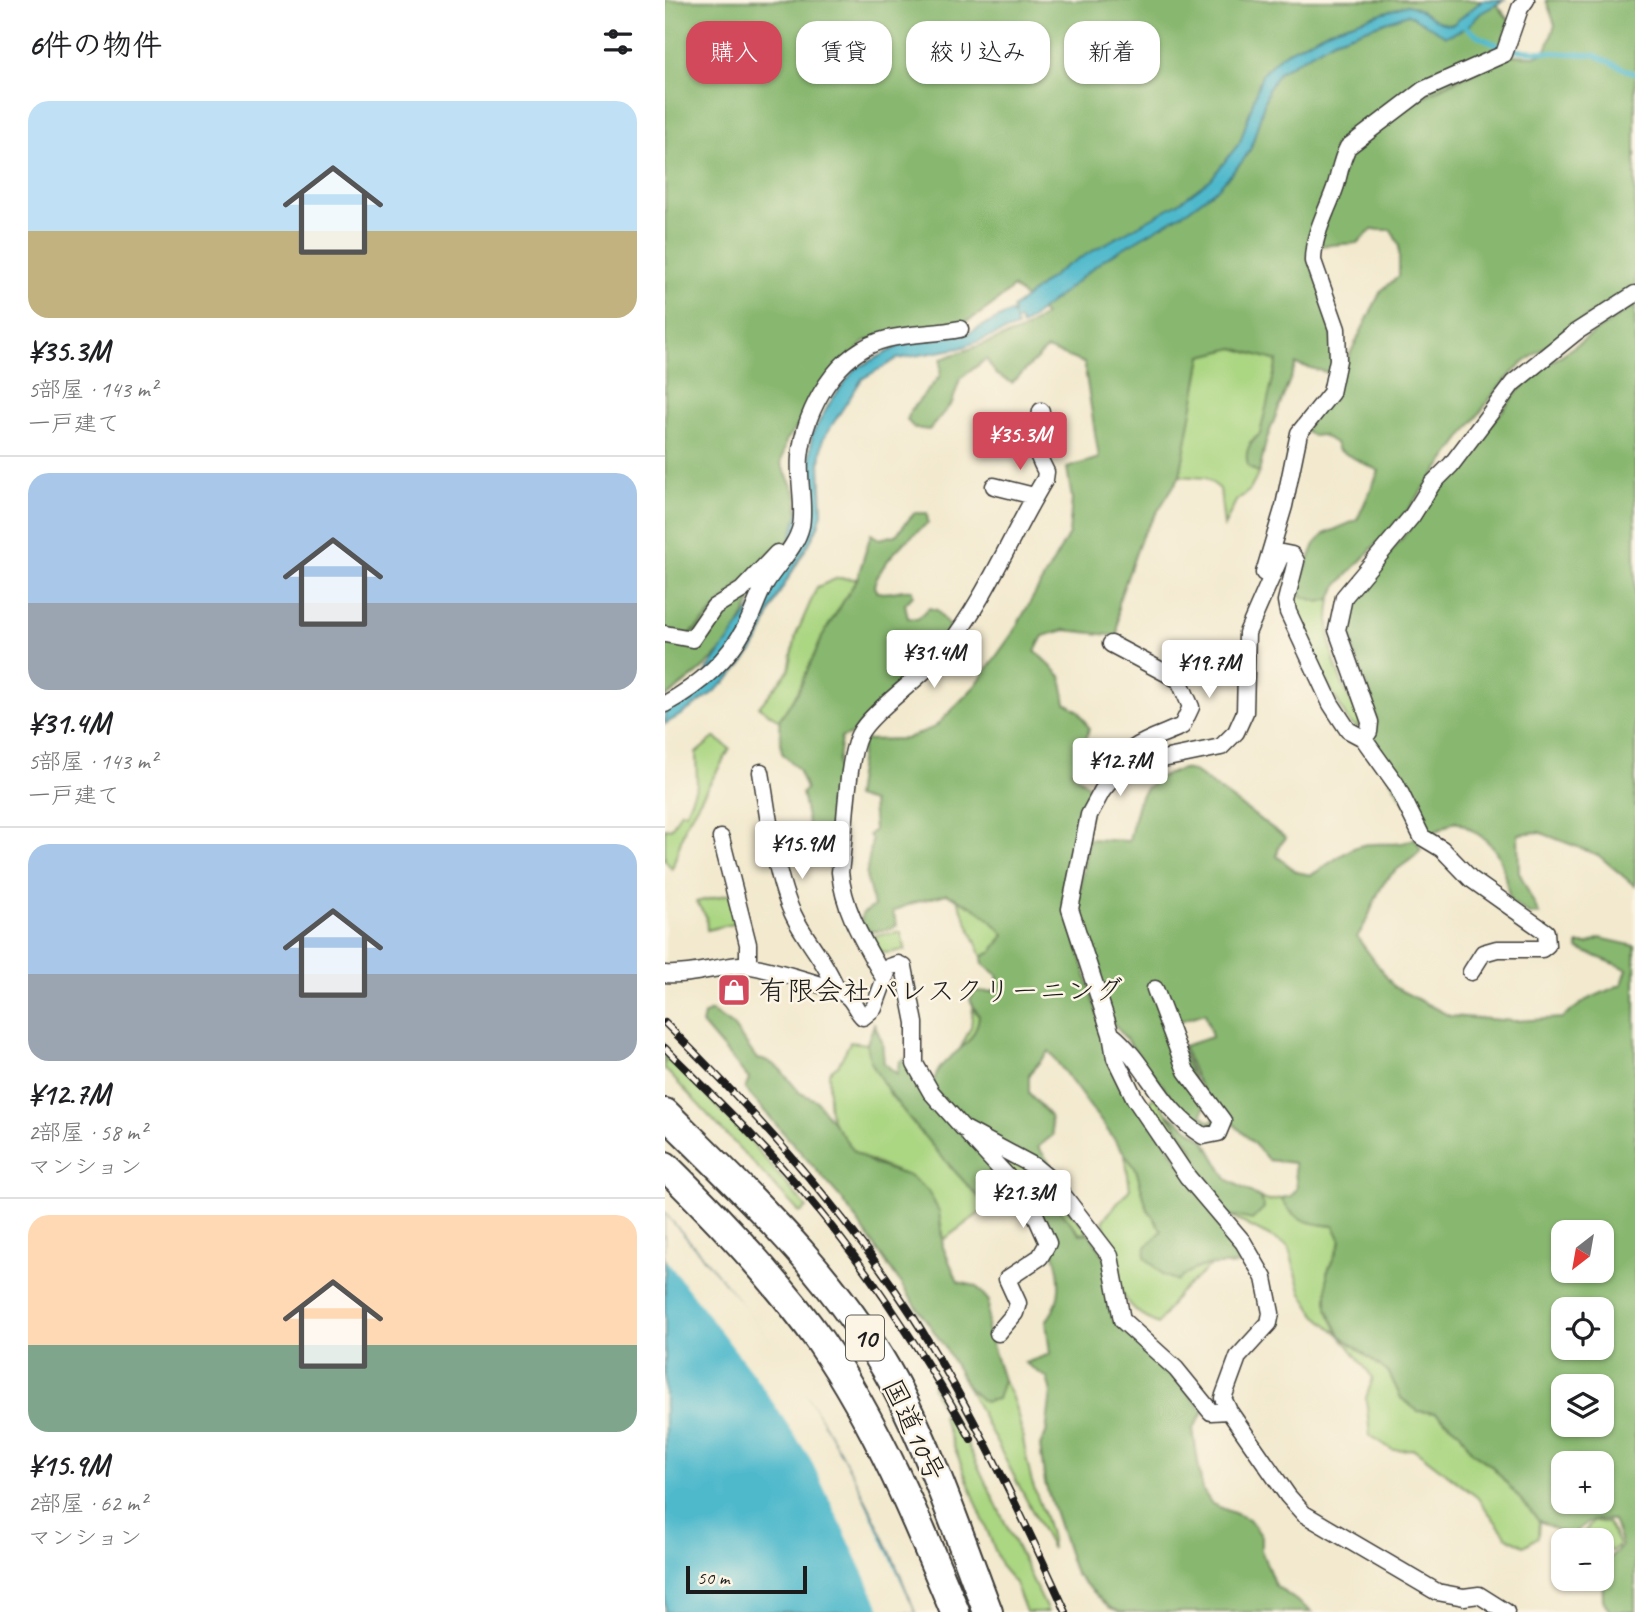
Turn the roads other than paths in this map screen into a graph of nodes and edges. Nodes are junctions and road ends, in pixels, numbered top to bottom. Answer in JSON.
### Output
{"nodes":[{"id":1,"x":1526,"y":0,"type":"edge"},
{"id":2,"x":1635,"y":294,"type":"edge"},
{"id":3,"x":960,"y":329,"type":"dead end"},
{"id":4,"x":1041,"y":411,"type":"dead end"},
{"id":5,"x":994,"y":486,"type":"dead end"},
{"id":6,"x":1034,"y":496,"type":"junction"},
{"id":7,"x":794,"y":543,"type":"junction"},
{"id":8,"x":1263,"y":592,"type":"junction"},
{"id":9,"x":665,"y":634,"type":"edge"},
{"id":10,"x":1111,"y":644,"type":"dead end"},
{"id":11,"x":665,"y":704,"type":"edge"},
{"id":12,"x":1363,"y":737,"type":"junction"},
{"id":13,"x":761,"y":772,"type":"dead end"},
{"id":14,"x":1114,"y":776,"type":"junction"},
{"id":15,"x":722,"y":838,"type":"dead end"},
{"id":16,"x":748,"y":965,"type":"junction"},
{"id":17,"x":1471,"y":972,"type":"dead end"},
{"id":18,"x":665,"y":974,"type":"edge"},
{"id":19,"x":885,"y":980,"type":"junction"},
{"id":20,"x":836,"y":988,"type":"junction"},
{"id":21,"x":1155,"y":989,"type":"dead end"},
{"id":22,"x":1111,"y":1034,"type":"junction"},
{"id":23,"x":665,"y":1113,"type":"edge"},
{"id":24,"x":963,"y":1128,"type":"junction"},
{"id":25,"x":665,"y":1166,"type":"edge"},
{"id":26,"x":998,"y":1333,"type":"dead end"},
{"id":27,"x":1229,"y":1411,"type":"junction"},
{"id":28,"x":955,"y":1612,"type":"edge"},
{"id":29,"x":988,"y":1612,"type":"edge"},
{"id":30,"x":1506,"y":1612,"type":"edge"}],
"edges":[{"from":1,"to":8,"type":"street"},
{"from":2,"to":12,"type":"street"},
{"from":3,"to":7,"type":"street"},
{"from":4,"to":6,"type":"street"},
{"from":5,"to":6,"type":"street"},
{"from":6,"to":19,"type":"street"},
{"from":7,"to":9,"type":"street"},
{"from":7,"to":11,"type":"street"},
{"from":8,"to":12,"type":"street"},
{"from":8,"to":14,"type":"street"},
{"from":10,"to":14,"type":"street"},
{"from":12,"to":17,"type":"street"},
{"from":13,"to":20,"type":"street"},
{"from":14,"to":22,"type":"street"},
{"from":15,"to":16,"type":"street"},
{"from":16,"to":18,"type":"street"},
{"from":16,"to":20,"type":"street"},
{"from":19,"to":20,"type":"street"},
{"from":19,"to":24,"type":"street"},
{"from":21,"to":22,"type":"street"},
{"from":22,"to":27,"type":"street"},
{"from":23,"to":29,"type":"highway","name":"国道10号","number":"10"},
{"from":24,"to":26,"type":"street"},
{"from":24,"to":27,"type":"street"},
{"from":25,"to":28,"type":"highway","name":"国道10号","number":"10"},
{"from":27,"to":30,"type":"street"}]}
